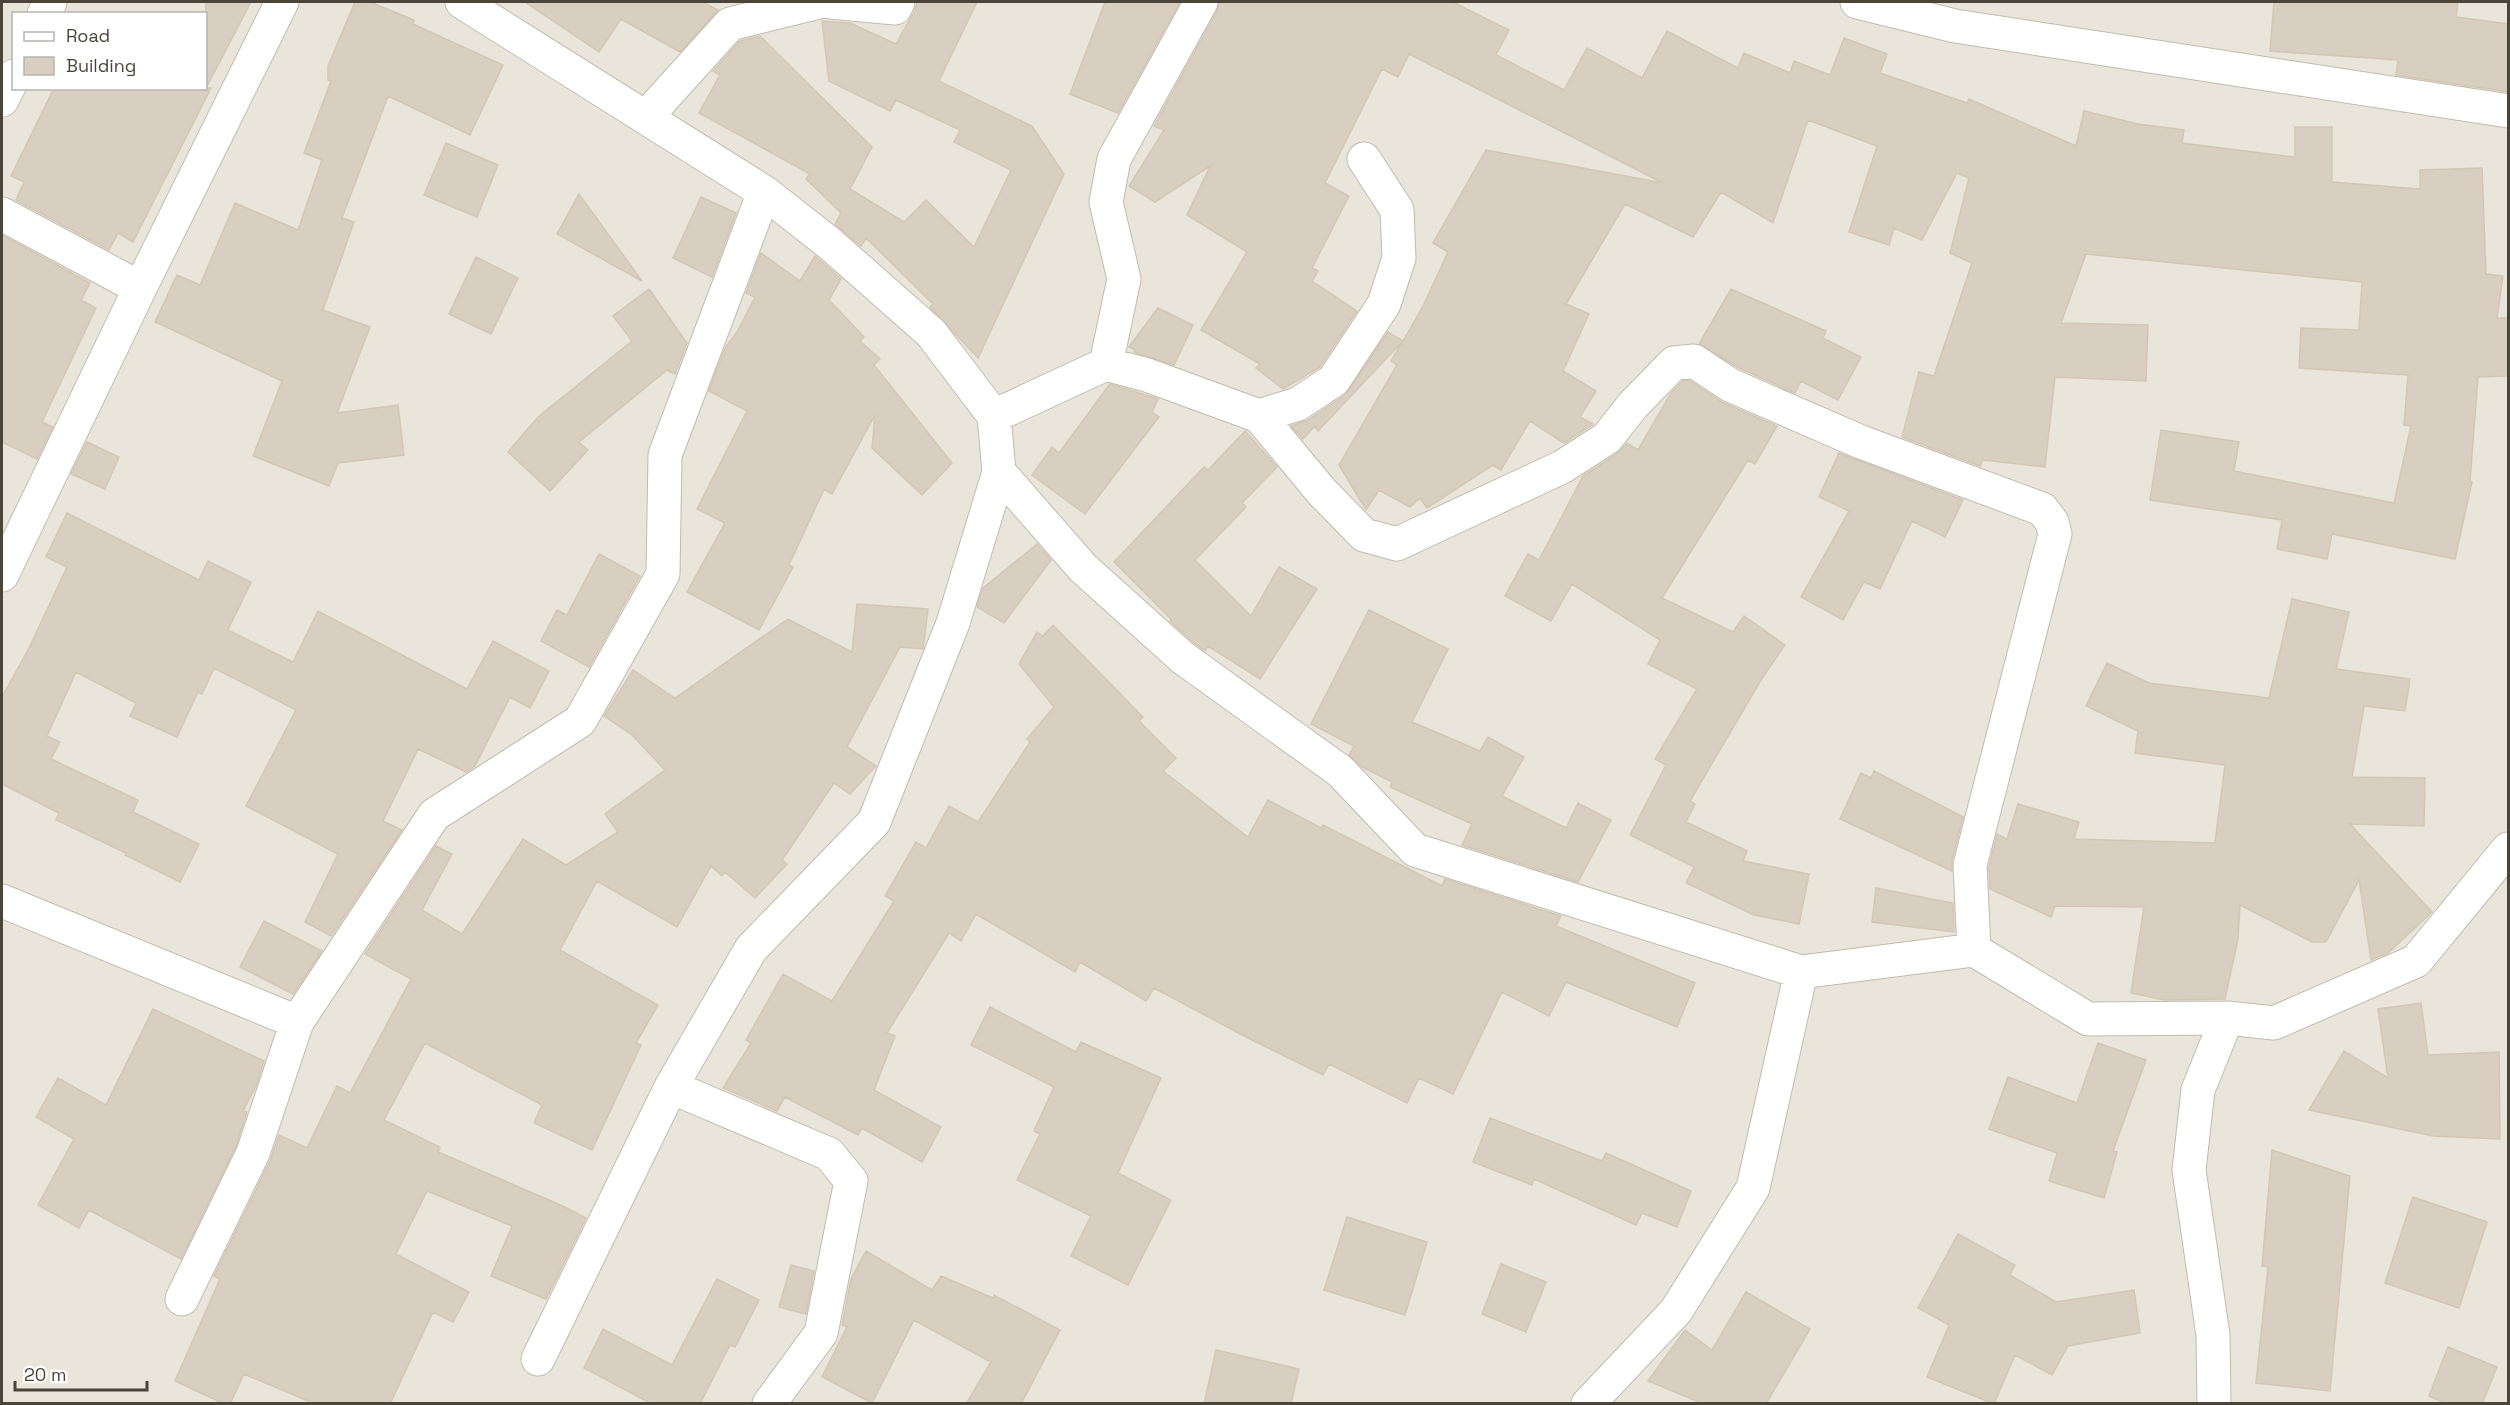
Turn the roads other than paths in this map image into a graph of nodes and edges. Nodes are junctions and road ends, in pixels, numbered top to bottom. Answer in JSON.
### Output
{"nodes":[{"id":1,"x":282,"y":2,"type":"edge"},
{"id":2,"x":462,"y":2,"type":"edge"},
{"id":3,"x":819,"y":2,"type":"edge"},
{"id":4,"x":831,"y":2,"type":"edge"},
{"id":5,"x":898,"y":2,"type":"edge"},
{"id":6,"x":1201,"y":2,"type":"edge"},
{"id":7,"x":1857,"y":2,"type":"edge"},
{"id":8,"x":1957,"y":14,"type":"edge"},
{"id":9,"x":12,"y":80,"type":"edge"},
{"id":10,"x":2,"y":100,"type":"edge"},
{"id":11,"x":2508,"y":111,"type":"edge"},
{"id":12,"x":646,"y":117,"type":"junction"},
{"id":13,"x":1364,"y":159,"type":"dead end"},
{"id":14,"x":764,"y":192,"type":"junction"},
{"id":15,"x":2,"y":214,"type":"edge"},
{"id":16,"x":140,"y":288,"type":"junction"},
{"id":17,"x":1106,"y":364,"type":"junction"},
{"id":18,"x":994,"y":416,"type":"junction"},
{"id":19,"x":1259,"y":416,"type":"junction"},
{"id":20,"x":999,"y":472,"type":"junction"},
{"id":21,"x":2,"y":575,"type":"edge"},
{"id":22,"x":2508,"y":849,"type":"edge"},
{"id":23,"x":2,"y":901,"type":"edge"},
{"id":24,"x":1974,"y":950,"type":"junction"},
{"id":25,"x":1801,"y":972,"type":"junction"},
{"id":26,"x":2227,"y":1018,"type":"junction"},
{"id":27,"x":297,"y":1023,"type":"junction"},
{"id":28,"x":671,"y":1087,"type":"junction"},
{"id":29,"x":182,"y":1299,"type":"dead end"},
{"id":30,"x":538,"y":1359,"type":"dead end"},
{"id":31,"x":769,"y":1404,"type":"edge"},
{"id":32,"x":1588,"y":1404,"type":"edge"},
{"id":33,"x":2214,"y":1404,"type":"edge"}],
"edges":[{"from":1,"to":16,"type":"street"},
{"from":2,"to":12,"type":"street"},
{"from":3,"to":12,"type":"street"},
{"from":4,"to":5,"type":"street"},
{"from":6,"to":17,"type":"street"},
{"from":7,"to":8,"type":"street"},
{"from":8,"to":11,"type":"street"},
{"from":9,"to":10,"type":"street"},
{"from":12,"to":14,"type":"street"},
{"from":13,"to":19,"type":"street"},
{"from":14,"to":18,"type":"street"},
{"from":14,"to":27,"type":"street"},
{"from":15,"to":16,"type":"street"},
{"from":16,"to":21,"type":"street"},
{"from":17,"to":18,"type":"street"},
{"from":17,"to":19,"type":"street"},
{"from":18,"to":20,"type":"street"},
{"from":19,"to":24,"type":"street"},
{"from":20,"to":25,"type":"street"},
{"from":20,"to":28,"type":"street"},
{"from":22,"to":26,"type":"street"},
{"from":23,"to":27,"type":"street"},
{"from":24,"to":25,"type":"street"},
{"from":24,"to":26,"type":"street"},
{"from":25,"to":32,"type":"street"},
{"from":26,"to":33,"type":"street"},
{"from":27,"to":29,"type":"street"},
{"from":28,"to":30,"type":"street"},
{"from":28,"to":31,"type":"street"}]}
